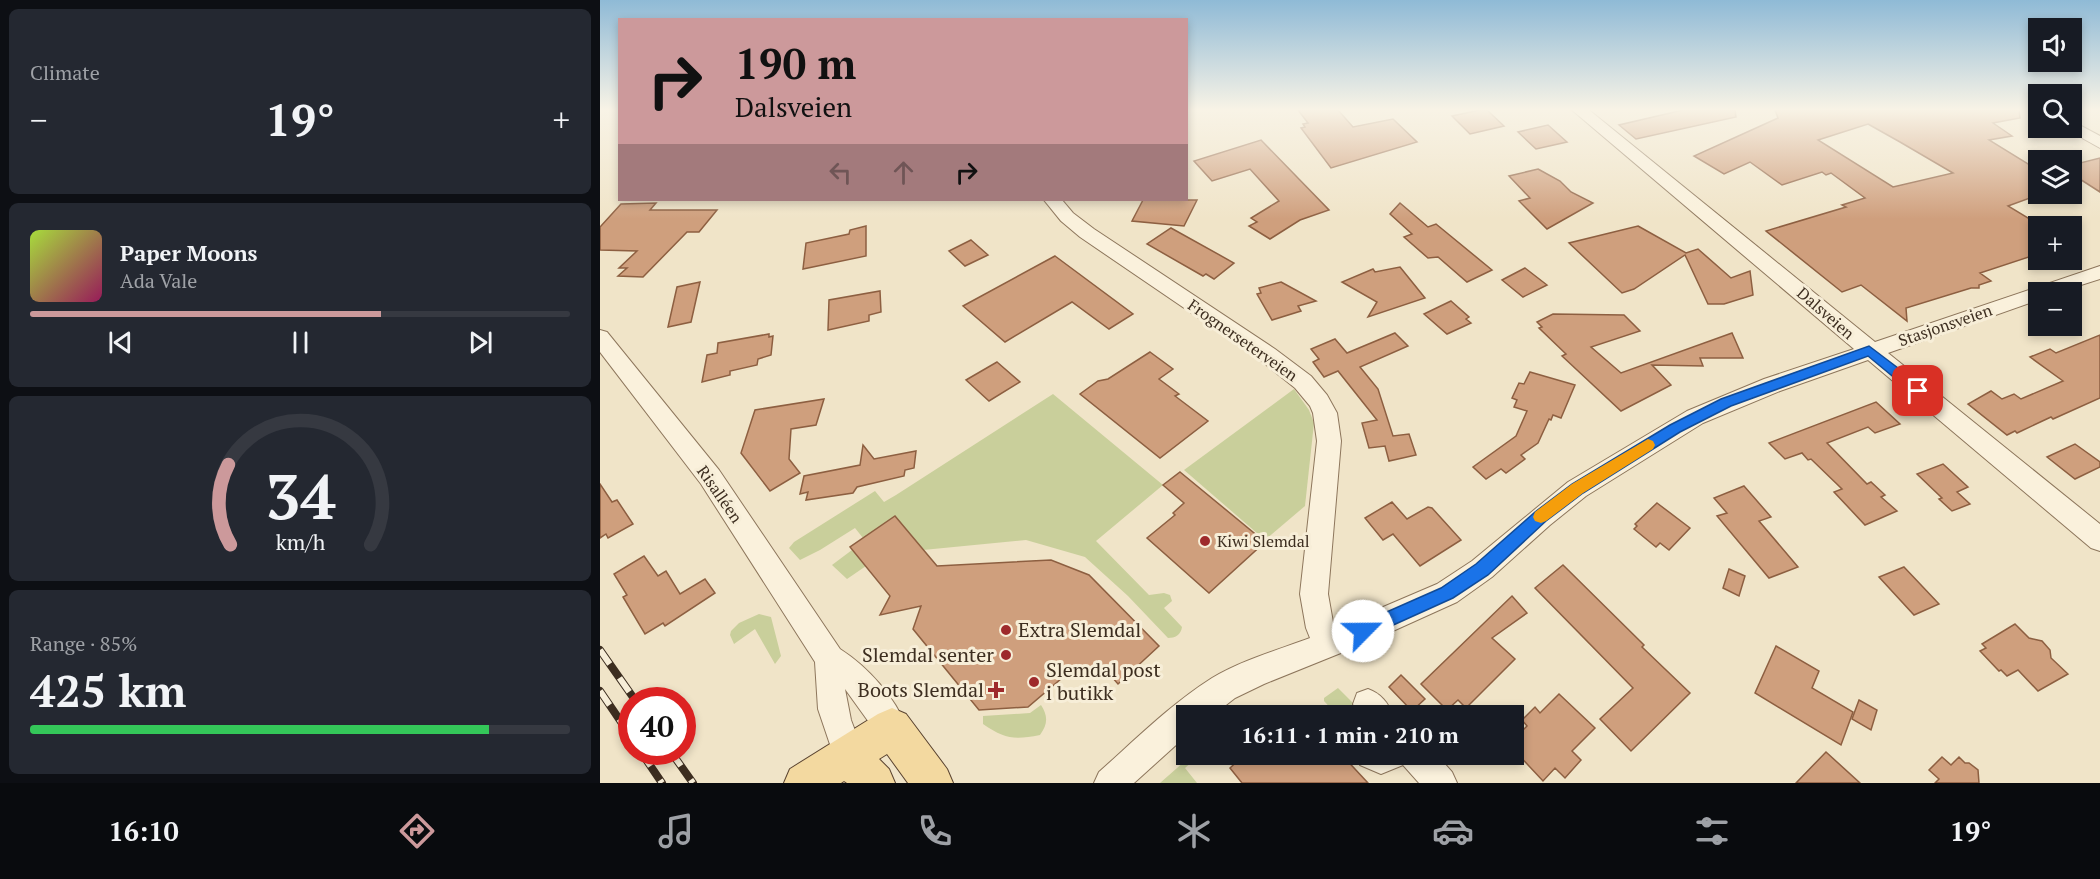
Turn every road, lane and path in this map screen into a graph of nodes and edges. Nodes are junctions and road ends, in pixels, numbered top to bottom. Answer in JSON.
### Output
{"nodes":[{"id":1,"x":1624,"y":147,"type":"edge"},
{"id":2,"x":1054,"y":201,"type":"edge"},
{"id":3,"x":2100,"y":272,"type":"edge"},
{"id":4,"x":2071,"y":282,"type":"edge"},
{"id":5,"x":2028,"y":297,"type":"edge"},
{"id":6,"x":600,"y":337,"type":"edge"},
{"id":7,"x":1869,"y":351,"type":"junction"},
{"id":8,"x":2100,"y":540,"type":"edge"},
{"id":9,"x":1327,"y":644,"type":"junction"},
{"id":10,"x":830,"y":659,"type":"junction"},
{"id":11,"x":892,"y":728,"type":"junction"},
{"id":12,"x":1424,"y":765,"type":"edge"},
{"id":13,"x":862,"y":770,"type":"edge"},
{"id":14,"x":804,"y":783,"type":"edge"},
{"id":15,"x":933,"y":783,"type":"edge"},
{"id":16,"x":1110,"y":783,"type":"edge"},
{"id":17,"x":1441,"y":783,"type":"edge"}],
"edges":[{"from":1,"to":7,"type":"street","name":"Dalsveien"},
{"from":2,"to":9,"type":"street","name":"Frognerseterveien"},
{"from":3,"to":4,"type":"street","name":"Stasjonsveien"},
{"from":5,"to":7,"type":"street","name":"Stasjonsveien"},
{"from":6,"to":10,"type":"street","name":"Risalléen"},
{"from":7,"to":8,"type":"street","name":"Dalsveien"},
{"from":7,"to":9,"type":"street","name":"Stasjonsveien"},
{"from":9,"to":16,"type":"street","name":"Stasjonsveien"},
{"from":10,"to":11,"type":"street","name":"Risalléen"},
{"from":10,"to":13,"type":"street"},
{"from":11,"to":13,"type":"main road"},
{"from":11,"to":15,"type":"main road","name":"Risalléen"},
{"from":12,"to":17,"type":"street"},
{"from":13,"to":14,"type":"main road"}]}
